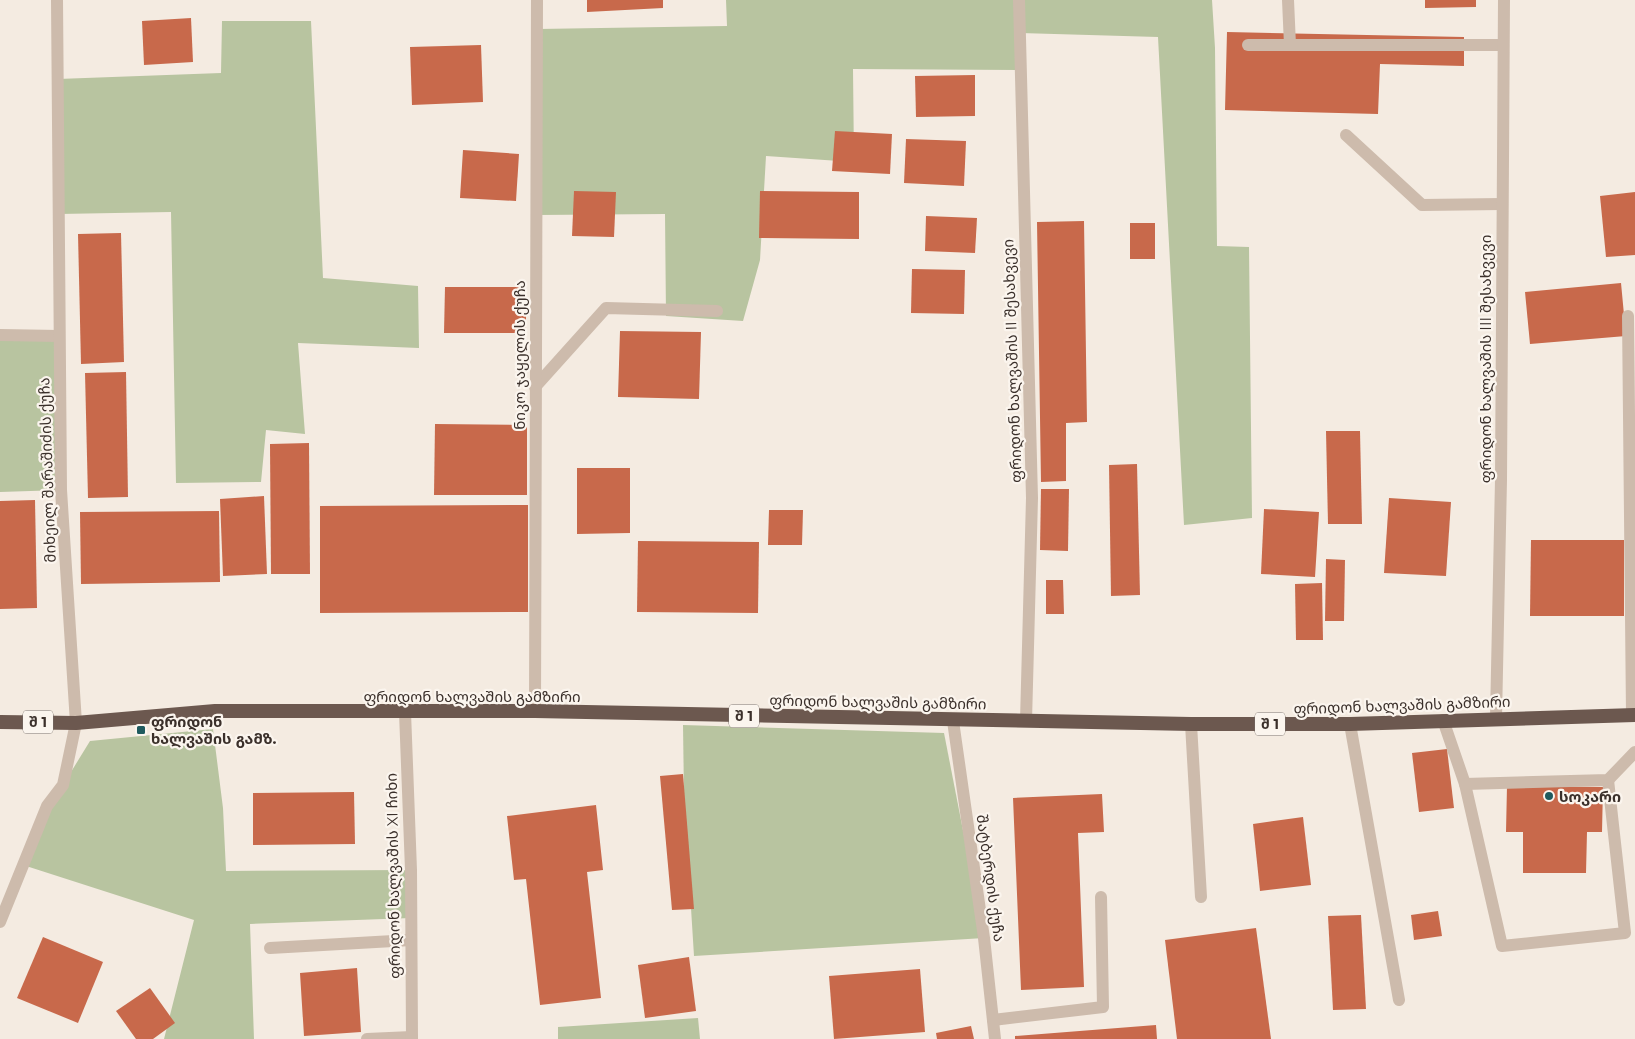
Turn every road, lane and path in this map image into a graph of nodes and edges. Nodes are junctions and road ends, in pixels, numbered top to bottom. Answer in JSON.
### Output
{"nodes":[{"id":1,"x":57,"y":0,"type":"edge"},
{"id":2,"x":538,"y":0,"type":"edge"},
{"id":3,"x":1019,"y":0,"type":"edge"},
{"id":4,"x":1288,"y":0,"type":"edge"},
{"id":5,"x":1504,"y":0,"type":"edge"},
{"id":6,"x":1248,"y":45,"type":"dead end"},
{"id":7,"x":1290,"y":45,"type":"junction"},
{"id":8,"x":1504,"y":45,"type":"junction"},
{"id":9,"x":1346,"y":135,"type":"dead end"},
{"id":10,"x":1502,"y":204,"type":"junction"},
{"id":11,"x":717,"y":311,"type":"dead end"},
{"id":12,"x":1628,"y":316,"type":"dead end"},
{"id":13,"x":0,"y":335,"type":"edge"},
{"id":14,"x":59,"y":336,"type":"junction"},
{"id":15,"x":535,"y":387,"type":"junction"},
{"id":16,"x":534,"y":711,"type":"junction"},
{"id":17,"x":405,"y":712,"type":"junction"},
{"id":18,"x":1634,"y":715,"type":"edge"},
{"id":19,"x":1496,"y":718,"type":"junction"},
{"id":20,"x":1442,"y":720,"type":"junction"},
{"id":21,"x":953,"y":721,"type":"junction"},
{"id":22,"x":1026,"y":721,"type":"junction"},
{"id":23,"x":0,"y":722,"type":"edge"},
{"id":24,"x":76,"y":723,"type":"junction"},
{"id":25,"x":1191,"y":724,"type":"junction"},
{"id":26,"x":1350,"y":724,"type":"junction"},
{"id":27,"x":1635,"y":752,"type":"edge"},
{"id":28,"x":1608,"y":780,"type":"junction"},
{"id":29,"x":1465,"y":784,"type":"junction"},
{"id":30,"x":1101,"y":898,"type":"dead end"},
{"id":31,"x":1201,"y":898,"type":"dead end"},
{"id":32,"x":0,"y":922,"type":"edge"},
{"id":33,"x":410,"y":940,"type":"junction"},
{"id":34,"x":270,"y":948,"type":"dead end"},
{"id":35,"x":1399,"y":1000,"type":"dead end"},
{"id":36,"x":993,"y":1020,"type":"junction"},
{"id":37,"x":412,"y":1038,"type":"edge"},
{"id":38,"x":366,"y":1039,"type":"edge"},
{"id":39,"x":995,"y":1039,"type":"edge"}],
"edges":[{"from":1,"to":14,"type":"street","name":"მიხეილ შარაშიძის ქუჩა"},
{"from":2,"to":15,"type":"street","name":"ნიკო ჯაყელის ქუჩა"},
{"from":3,"to":22,"type":"street","name":"ფრიდონ ხალვაშის II შესახვევი"},
{"from":4,"to":7,"type":"street"},
{"from":5,"to":8,"type":"street","name":"ფრიდონ ხალვაშის III შესახვევი"},
{"from":6,"to":7,"type":"street"},
{"from":7,"to":8,"type":"street"},
{"from":8,"to":10,"type":"street","name":"ფრიდონ ხალვაშის III შესახვევი"},
{"from":9,"to":10,"type":"street"},
{"from":10,"to":19,"type":"street","name":"ფრიდონ ხალვაშის III შესახვევი"},
{"from":11,"to":15,"type":"street"},
{"from":12,"to":18,"type":"street"},
{"from":13,"to":14,"type":"street"},
{"from":14,"to":24,"type":"street","name":"მიხეილ შარაშიძის ქუჩა"},
{"from":15,"to":16,"type":"street","name":"ნიკო ჯაყელის ქუჩა"},
{"from":16,"to":17,"type":"highway","name":"ფრიდონ ხალვაშის გამზირი","number":"შ 1"},
{"from":16,"to":21,"type":"highway","name":"ფრიდონ ხალვაშის გამზირი","number":"შ 1"},
{"from":17,"to":24,"type":"highway","name":"ფრიდონ ხალვაშის გამზირი","number":"შ 1"},
{"from":17,"to":33,"type":"street","name":"ფრიდონ ხალვაშის XI ჩიხი"},
{"from":18,"to":19,"type":"highway","name":"ფრიდონ ხალვაშის გამზირი","number":"შ 1"},
{"from":19,"to":20,"type":"highway","name":"ფრიდონ ხალვაშის გამზირი","number":"შ 1"},
{"from":20,"to":26,"type":"highway","name":"ფრიდონ ხალვაშის გამზირი","number":"შ 1"},
{"from":20,"to":29,"type":"street"},
{"from":21,"to":22,"type":"highway","name":"ფრიდონ ხალვაშის გამზირი","number":"შ 1"},
{"from":21,"to":36,"type":"street","name":"შატბერდის ქუჩა"},
{"from":22,"to":25,"type":"highway","name":"ფრიდონ ხალვაშის გამზირი","number":"შ 1"},
{"from":23,"to":24,"type":"highway","name":"ფრიდონ ხალვაშის გამზირი","number":"შ 1"},
{"from":24,"to":32,"type":"street","name":"მიხეილ შარაშიძის ქუჩა"},
{"from":25,"to":26,"type":"highway","name":"ფრიდონ ხალვაშის გამზირი","number":"შ 1"},
{"from":25,"to":31,"type":"street"},
{"from":26,"to":35,"type":"street"},
{"from":27,"to":28,"type":"street"},
{"from":28,"to":29,"type":"street"},
{"from":28,"to":29,"type":"street"},
{"from":30,"to":36,"type":"street"},
{"from":33,"to":34,"type":"street"},
{"from":33,"to":37,"type":"street","name":"ფრიდონ ხალვაშის XI ჩიხი"},
{"from":36,"to":39,"type":"street","name":"შატბერდის ქუჩა"},
{"from":37,"to":38,"type":"street"}]}
